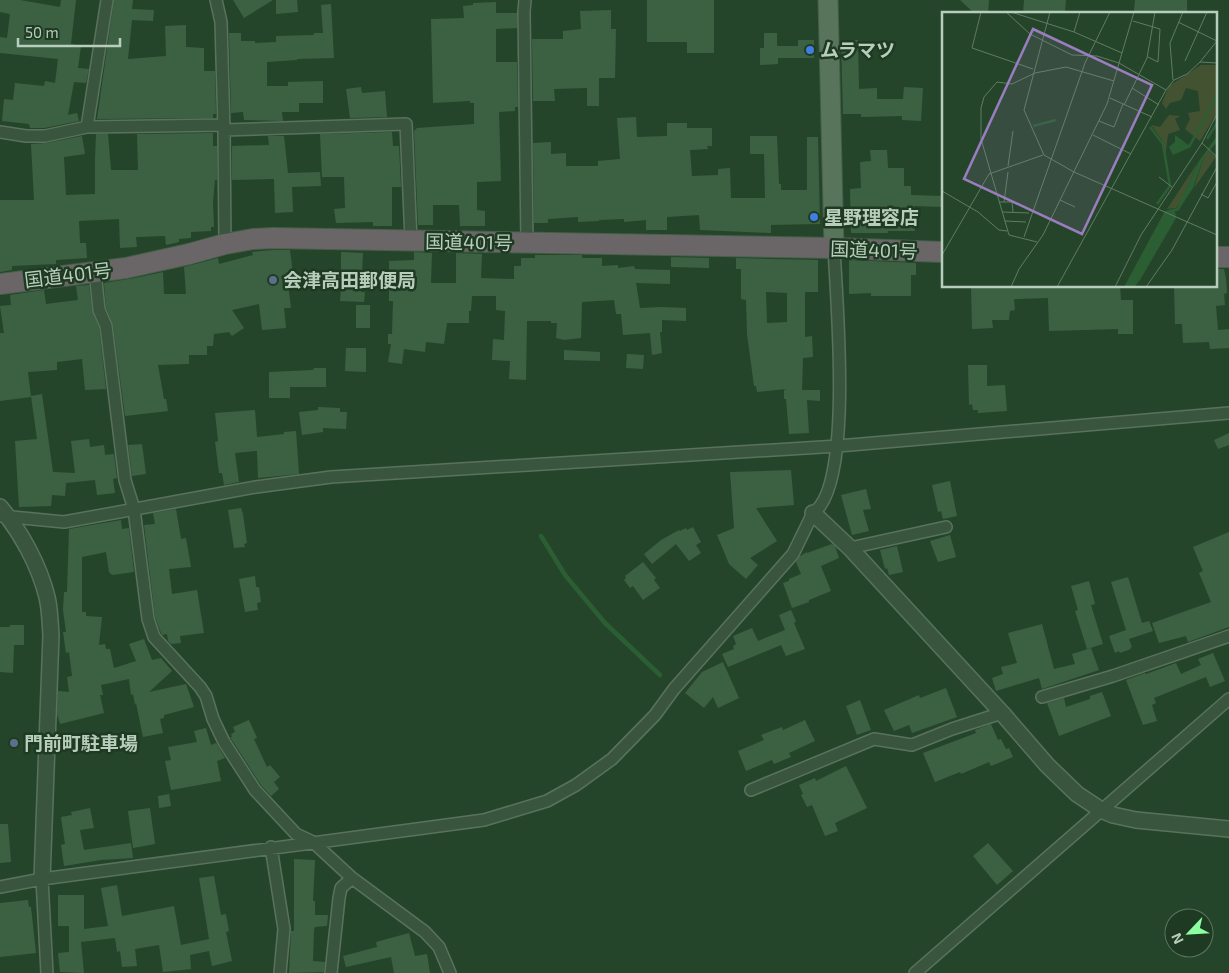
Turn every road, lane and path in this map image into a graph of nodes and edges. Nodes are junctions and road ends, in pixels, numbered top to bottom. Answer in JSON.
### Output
{"nodes":[{"id":1,"x":108,"y":0,"type":"edge"},
{"id":2,"x":216,"y":0,"type":"edge"},
{"id":3,"x":525,"y":0,"type":"edge"},
{"id":4,"x":828,"y":0,"type":"edge"},
{"id":5,"x":87,"y":127,"type":"junction"},
{"id":6,"x":224,"y":127,"type":"junction"},
{"id":7,"x":0,"y":132,"type":"edge"},
{"id":8,"x":411,"y":241,"type":"junction"},
{"id":9,"x":527,"y":242,"type":"junction"},
{"id":10,"x":225,"y":244,"type":"junction"},
{"id":11,"x":834,"y":248,"type":"junction"},
{"id":12,"x":942,"y":252,"type":"edge"},
{"id":13,"x":1216,"y":257,"type":"edge"},
{"id":14,"x":1229,"y":257,"type":"edge"},
{"id":15,"x":95,"y":271,"type":"junction"},
{"id":16,"x":0,"y":284,"type":"edge"},
{"id":17,"x":1229,"y":414,"type":"edge"},
{"id":18,"x":838,"y":446,"type":"junction"},
{"id":19,"x":134,"y":509,"type":"junction"},
{"id":20,"x":2,"y":513,"type":"edge"},
{"id":21,"x":813,"y":513,"type":"junction"},
{"id":22,"x":946,"y":527,"type":"dead end"},
{"id":23,"x":850,"y":548,"type":"junction"},
{"id":24,"x":1229,"y":636,"type":"edge"},
{"id":25,"x":1042,"y":697,"type":"dead end"},
{"id":26,"x":1229,"y":699,"type":"edge"},
{"id":27,"x":1002,"y":713,"type":"junction"},
{"id":28,"x":751,"y":790,"type":"dead end"},
{"id":29,"x":1101,"y":810,"type":"junction"},
{"id":30,"x":1229,"y":829,"type":"edge"},
{"id":31,"x":313,"y":842,"type":"junction"},
{"id":32,"x":271,"y":847,"type":"junction"},
{"id":33,"x":352,"y":878,"type":"junction"},
{"id":34,"x":42,"y":879,"type":"junction"},
{"id":35,"x":0,"y":887,"type":"edge"},
{"id":36,"x":47,"y":973,"type":"edge"},
{"id":37,"x":280,"y":973,"type":"edge"},
{"id":38,"x":331,"y":973,"type":"edge"},
{"id":39,"x":450,"y":973,"type":"edge"},
{"id":40,"x":915,"y":973,"type":"edge"}],
"edges":[{"from":1,"to":5,"type":"street"},
{"from":2,"to":6,"type":"street"},
{"from":3,"to":9,"type":"street"},
{"from":4,"to":11,"type":"main road"},
{"from":5,"to":6,"type":"street"},
{"from":5,"to":7,"type":"street"},
{"from":6,"to":8,"type":"street"},
{"from":6,"to":10,"type":"street"},
{"from":8,"to":9,"type":"highway","name":"国道401号"},
{"from":8,"to":10,"type":"highway","name":"国道401号"},
{"from":9,"to":11,"type":"highway","name":"国道401号"},
{"from":10,"to":15,"type":"highway","name":"国道401号"},
{"from":11,"to":12,"type":"highway","name":"国道401号"},
{"from":11,"to":18,"type":"street"},
{"from":13,"to":14,"type":"highway"},
{"from":15,"to":16,"type":"highway","name":"国道401号"},
{"from":15,"to":19,"type":"street"},
{"from":17,"to":18,"type":"street"},
{"from":18,"to":19,"type":"street"},
{"from":18,"to":21,"type":"street"},
{"from":19,"to":20,"type":"street"},
{"from":19,"to":31,"type":"street"},
{"from":20,"to":34,"type":"street"},
{"from":21,"to":23,"type":"street"},
{"from":21,"to":31,"type":"street"},
{"from":22,"to":23,"type":"street"},
{"from":23,"to":27,"type":"street"},
{"from":24,"to":25,"type":"street"},
{"from":26,"to":29,"type":"street"},
{"from":27,"to":28,"type":"street"},
{"from":27,"to":29,"type":"street"},
{"from":29,"to":30,"type":"street"},
{"from":29,"to":40,"type":"street"},
{"from":31,"to":32,"type":"street"},
{"from":31,"to":33,"type":"street"},
{"from":32,"to":34,"type":"street"},
{"from":32,"to":37,"type":"street"},
{"from":33,"to":38,"type":"street"},
{"from":33,"to":39,"type":"street"},
{"from":34,"to":35,"type":"street"},
{"from":34,"to":36,"type":"street"}]}
